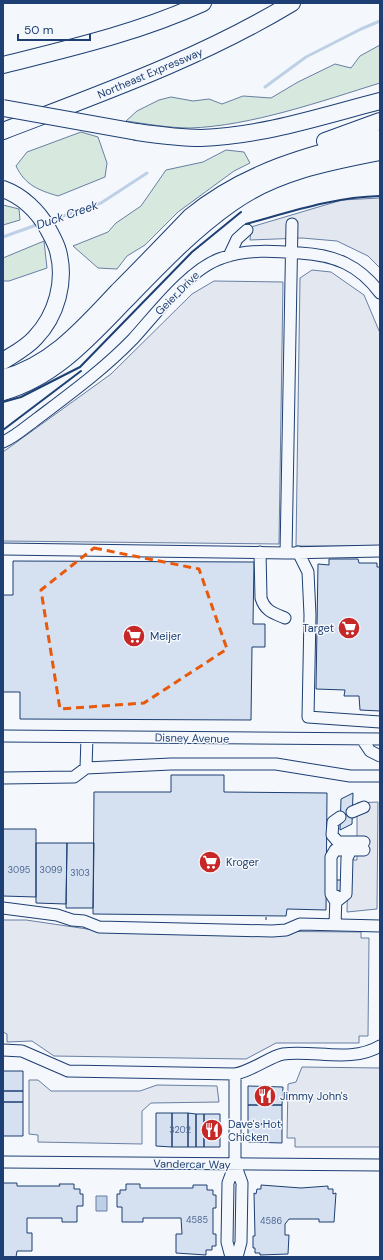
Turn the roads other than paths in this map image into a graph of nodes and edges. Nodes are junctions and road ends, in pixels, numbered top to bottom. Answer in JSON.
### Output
{"nodes":[{"id":1,"x":203,"y":3,"type":"edge"},
{"id":2,"x":292,"y":3,"type":"edge"},
{"id":3,"x":3,"y":65,"type":"edge"},
{"id":4,"x":380,"y":93,"type":"edge"},
{"id":5,"x":380,"y":101,"type":"edge"},
{"id":6,"x":3,"y":108,"type":"edge"},
{"id":7,"x":380,"y":121,"type":"edge"},
{"id":8,"x":3,"y":131,"type":"edge"},
{"id":9,"x":233,"y":134,"type":"junction"},
{"id":10,"x":380,"y":138,"type":"edge"},
{"id":11,"x":380,"y":152,"type":"edge"},
{"id":12,"x":380,"y":160,"type":"edge"},
{"id":13,"x":332,"y":162,"type":"junction"},
{"id":14,"x":234,"y":187,"type":"junction"},
{"id":15,"x":3,"y":190,"type":"edge"},
{"id":16,"x":292,"y":224,"type":"dead end"},
{"id":17,"x":247,"y":230,"type":"dead end"},
{"id":18,"x":292,"y":252,"type":"junction"},
{"id":19,"x":229,"y":256,"type":"junction"},
{"id":20,"x":380,"y":293,"type":"edge"},
{"id":21,"x":3,"y":361,"type":"edge"},
{"id":22,"x":3,"y":378,"type":"edge"},
{"id":23,"x":3,"y":392,"type":"edge"},
{"id":24,"x":3,"y":442,"type":"edge"},
{"id":25,"x":3,"y":549,"type":"edge"},
{"id":26,"x":380,"y":551,"type":"edge"},
{"id":27,"x":260,"y":552,"type":"junction"},
{"id":28,"x":286,"y":552,"type":"junction"},
{"id":29,"x":298,"y":552,"type":"junction"},
{"id":30,"x":285,"y":618,"type":"dead end"},
{"id":31,"x":380,"y":722,"type":"edge"},
{"id":32,"x":3,"y":736,"type":"edge"},
{"id":33,"x":87,"y":737,"type":"junction"},
{"id":34,"x":362,"y":739,"type":"junction"},
{"id":35,"x":380,"y":739,"type":"edge"},
{"id":36,"x":380,"y":756,"type":"edge"},
{"id":37,"x":86,"y":768,"type":"junction"},
{"id":38,"x":380,"y":776,"type":"edge"},
{"id":39,"x":3,"y":778,"type":"edge"},
{"id":40,"x":364,"y":807,"type":"dead end"},
{"id":41,"x":352,"y":812,"type":"dead end"},
{"id":42,"x":340,"y":817,"type":"dead end"},
{"id":43,"x":3,"y":908,"type":"edge"},
{"id":44,"x":335,"y":925,"type":"junction"},
{"id":45,"x":380,"y":926,"type":"edge"},
{"id":46,"x":380,"y":1046,"type":"edge"},
{"id":47,"x":3,"y":1050,"type":"edge"},
{"id":48,"x":235,"y":1074,"type":"junction"},
{"id":49,"x":3,"y":1162,"type":"edge"},
{"id":50,"x":235,"y":1164,"type":"junction"},
{"id":51,"x":380,"y":1165,"type":"edge"},
{"id":52,"x":231,"y":1257,"type":"edge"},
{"id":53,"x":236,"y":1257,"type":"edge"}],
"edges":[{"from":1,"to":3,"type":"highway"},
{"from":2,"to":8,"type":"highway","name":"Northeast Expressway"},
{"from":4,"to":9,"type":"highway"},
{"from":5,"to":9,"type":"highway"},
{"from":6,"to":9,"type":"highway","bridge":true},
{"from":7,"to":14,"type":"highway"},
{"from":10,"to":14,"type":"highway"},
{"from":11,"to":13,"type":"highway"},
{"from":12,"to":13,"type":"highway"},
{"from":13,"to":23,"type":"highway"},
{"from":14,"to":22,"type":"highway"},
{"from":15,"to":21,"type":"highway"},
{"from":16,"to":18,"type":"street"},
{"from":17,"to":19,"type":"street"},
{"from":18,"to":19,"type":"street","name":"Geier Drive"},
{"from":18,"to":20,"type":"street","name":"Geier Drive"},
{"from":18,"to":28,"type":"street"},
{"from":19,"to":24,"type":"street","name":"Geier Drive"},
{"from":25,"to":27,"type":"street"},
{"from":26,"to":29,"type":"street"},
{"from":27,"to":28,"type":"street"},
{"from":27,"to":30,"type":"street"},
{"from":28,"to":29,"type":"street"},
{"from":29,"to":31,"type":"street"},
{"from":32,"to":33,"type":"street","name":"Disney Avenue"},
{"from":33,"to":34,"type":"street","name":"Disney Avenue"},
{"from":33,"to":37,"type":"street"},
{"from":34,"to":35,"type":"street","name":"Disney Avenue"},
{"from":34,"to":36,"type":"street"},
{"from":37,"to":38,"type":"street"},
{"from":37,"to":39,"type":"street"},
{"from":40,"to":41,"type":"street"},
{"from":42,"to":44,"type":"street"},
{"from":43,"to":44,"type":"street"},
{"from":44,"to":45,"type":"street"},
{"from":46,"to":48,"type":"street"},
{"from":47,"to":48,"type":"street"},
{"from":48,"to":50,"type":"street"},
{"from":49,"to":50,"type":"street","name":"Vandercar Way"},
{"from":50,"to":51,"type":"street","name":"Vandercar Way"},
{"from":50,"to":52,"type":"street"},
{"from":50,"to":53,"type":"street"}]}
